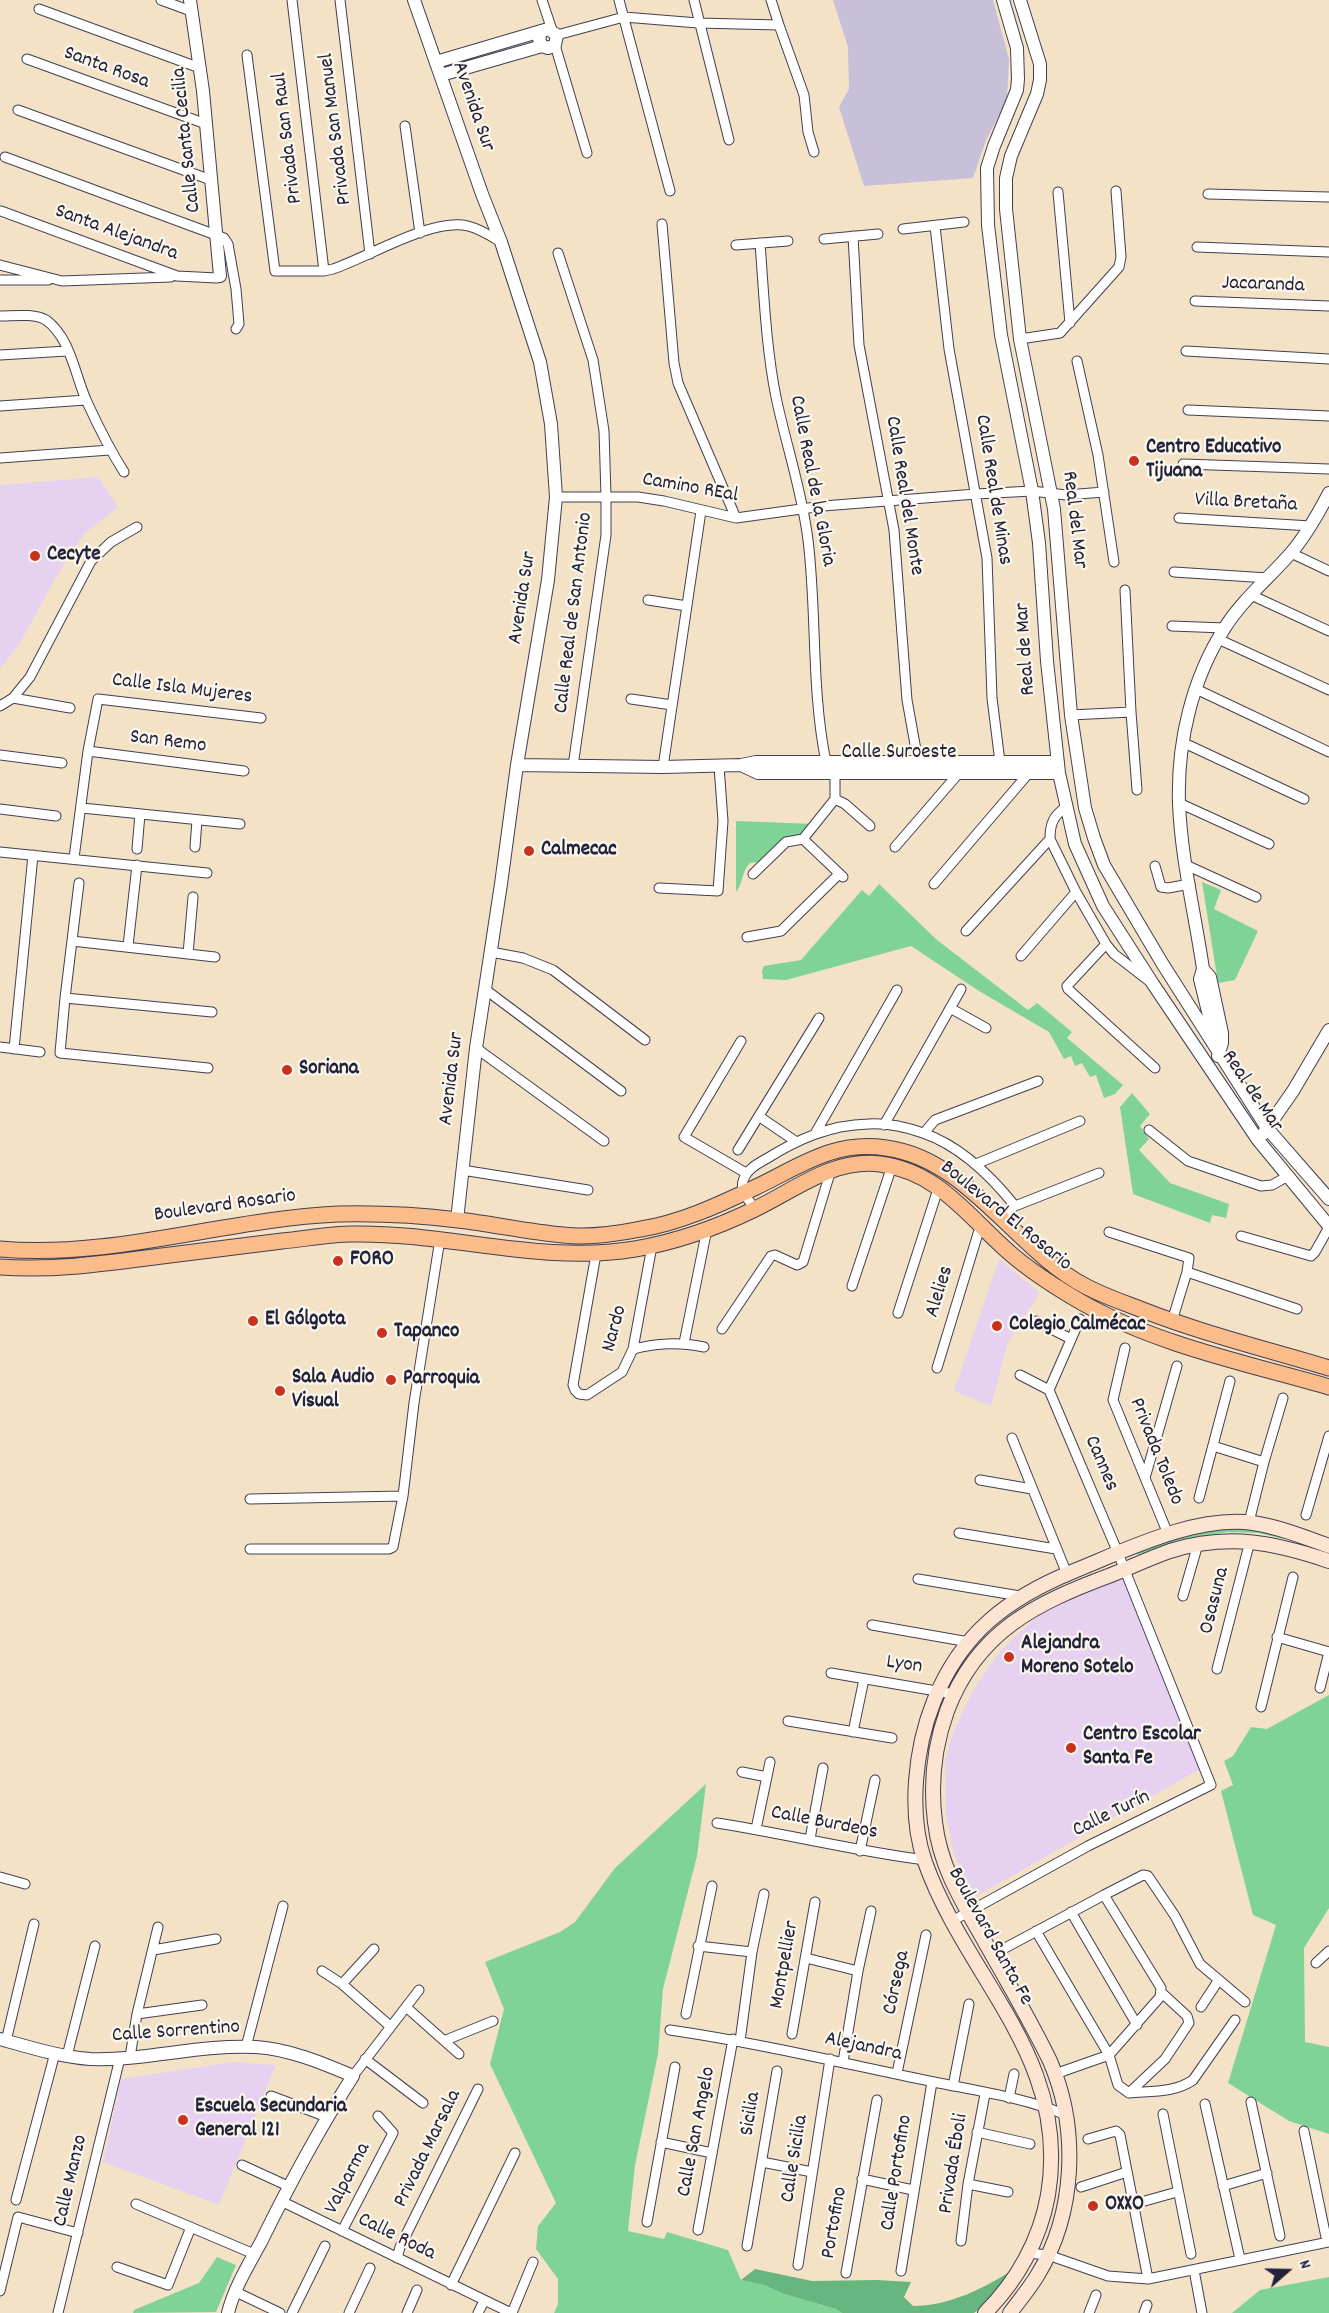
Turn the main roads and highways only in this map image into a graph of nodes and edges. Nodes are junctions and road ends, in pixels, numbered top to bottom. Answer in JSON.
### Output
{"nodes":[{"id":1,"x":336,"y":1214,"type":"junction"},
{"id":2,"x":457,"y":1220,"type":"joint"},
{"id":3,"x":337,"y":1235,"type":"junction"},
{"id":4,"x":440,"y":1239,"type":"joint"},
{"id":5,"x":0,"y":1249,"type":"edge"},
{"id":6,"x":0,"y":1267,"type":"edge"},
{"id":7,"x":1329,"y":1368,"type":"edge"},
{"id":8,"x":1329,"y":1387,"type":"edge"},
{"id":9,"x":1329,"y":1546,"type":"edge"},
{"id":10,"x":1329,"y":1561,"type":"edge"},
{"id":11,"x":985,"y":2313,"type":"edge"},
{"id":12,"x":1010,"y":2313,"type":"edge"}],
"edges":[{"from":1,"to":2,"type":"main road","name":"Boulevard Rosario"},
{"from":1,"to":3,"type":"main road"},
{"from":1,"to":5,"type":"main road","name":"Boulevard Rosario"},
{"from":2,"to":7,"type":"main road","name":"Boulevard El Rosario"},
{"from":3,"to":4,"type":"main road","name":"Boulevard Rosario"},
{"from":3,"to":6,"type":"main road","name":"Boulevard Rosario"},
{"from":4,"to":8,"type":"main road","name":"Boulevard El Rosario"},
{"from":9,"to":11,"type":"main road","name":"Boulevard Santa Fe"},
{"from":10,"to":12,"type":"main road","name":"Boulevard Santa Fe"}]}
